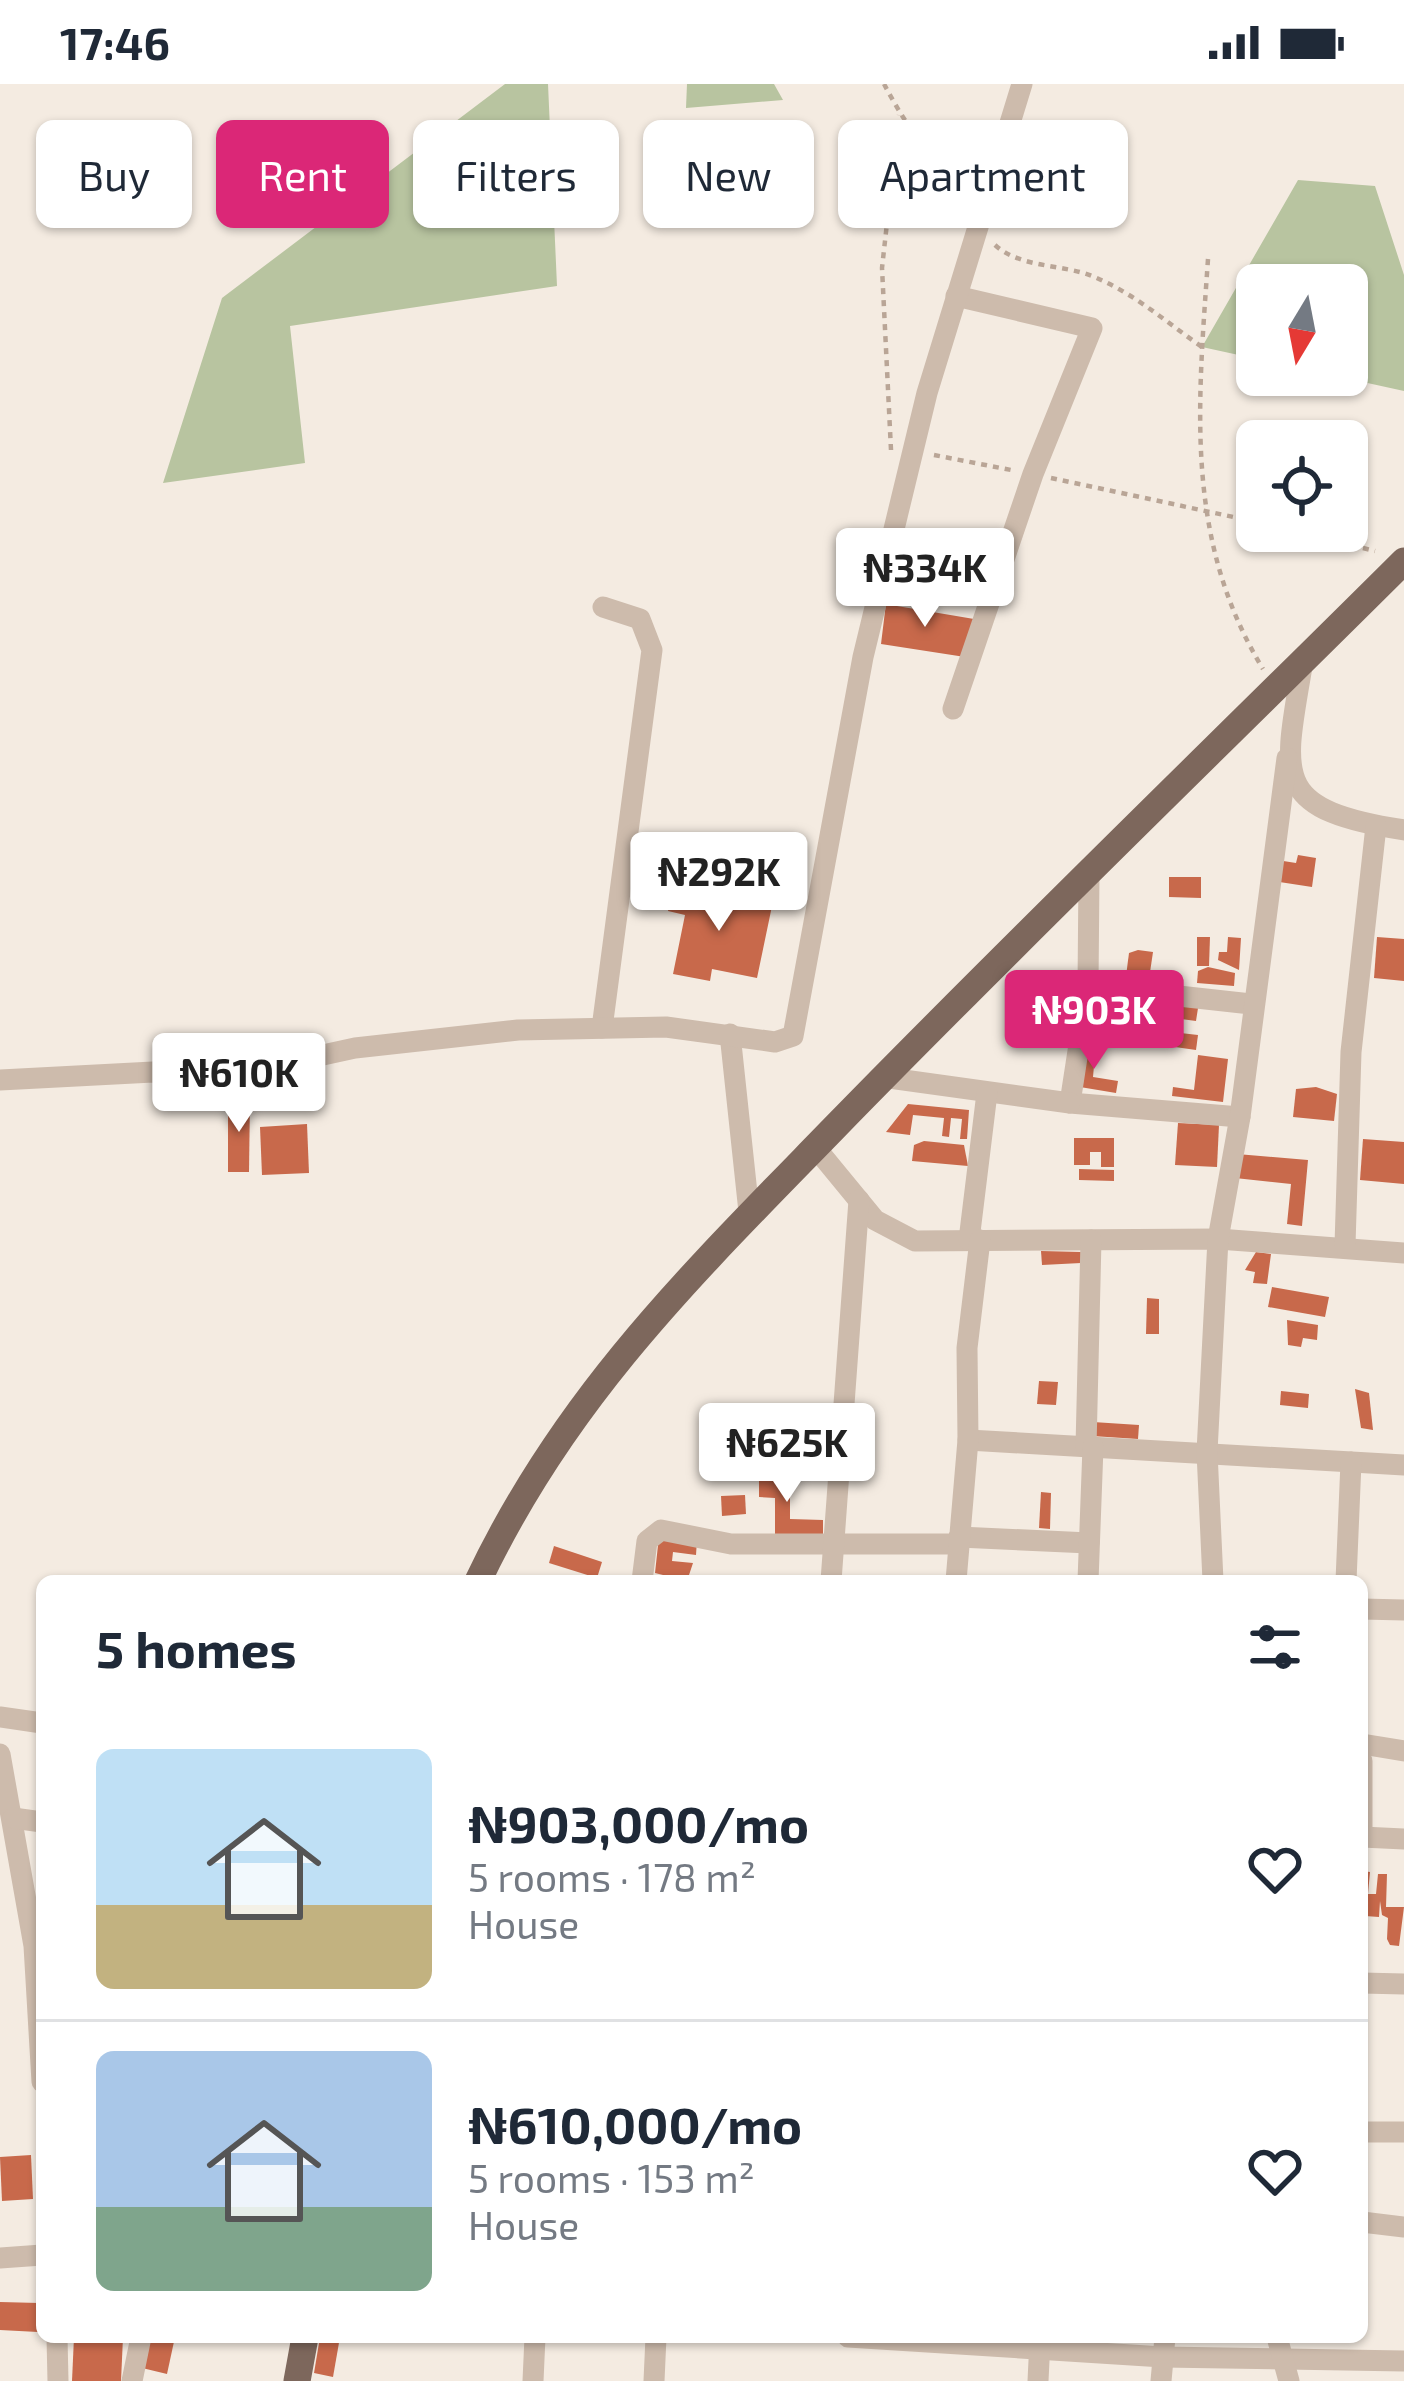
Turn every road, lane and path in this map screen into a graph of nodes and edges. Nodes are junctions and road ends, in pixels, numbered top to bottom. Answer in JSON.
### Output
{"nodes":[{"id":1,"x":884,"y":84,"type":"edge"},
{"id":2,"x":1022,"y":84,"type":"edge"},
{"id":3,"x":899,"y":116,"type":"dead end"},
{"id":4,"x":906,"y":120,"type":"edge"},
{"id":5,"x":1011,"y":120,"type":"edge"},
{"id":6,"x":978,"y":228,"type":"edge"},
{"id":7,"x":985,"y":228,"type":"edge"},
{"id":8,"x":1208,"y":259,"type":"dead end"},
{"id":9,"x":956,"y":296,"type":"junction"},
{"id":10,"x":1202,"y":347,"type":"junction"},
{"id":11,"x":913,"y":451,"type":"junction"},
{"id":12,"x":1033,"y":474,"type":"junction"},
{"id":13,"x":906,"y":476,"type":"junction"},
{"id":14,"x":1205,"y":510,"type":"junction"},
{"id":15,"x":1236,"y":517,"type":"edge"},
{"id":16,"x":1368,"y":549,"type":"edge"},
{"id":17,"x":1376,"y":551,"type":"dead end"},
{"id":18,"x":1404,"y":560,"type":"edge"},
{"id":19,"x":603,"y":608,"type":"dead end"},
{"id":20,"x":1303,"y":661,"type":"junction"},
{"id":21,"x":1276,"y":689,"type":"junction"},
{"id":22,"x":953,"y":709,"type":"dead end"},
{"id":23,"x":1287,"y":758,"type":"junction"},
{"id":24,"x":1376,"y":826,"type":"junction"},
{"id":25,"x":1404,"y":830,"type":"edge"},
{"id":26,"x":1089,"y":874,"type":"junction"},
{"id":27,"x":1088,"y":986,"type":"junction"},
{"id":28,"x":1251,"y":1004,"type":"junction"},
{"id":29,"x":602,"y":1028,"type":"junction"},
{"id":30,"x":730,"y":1034,"type":"junction"},
{"id":31,"x":882,"y":1076,"type":"junction"},
{"id":32,"x":0,"y":1080,"type":"edge"},
{"id":33,"x":986,"y":1093,"type":"junction"},
{"id":34,"x":1070,"y":1103,"type":"junction"},
{"id":35,"x":1240,"y":1118,"type":"junction"},
{"id":36,"x":814,"y":1147,"type":"junction"},
{"id":37,"x":859,"y":1200,"type":"junction"},
{"id":38,"x":749,"y":1212,"type":"junction"},
{"id":39,"x":1218,"y":1239,"type":"junction"},
{"id":40,"x":975,"y":1240,"type":"junction"},
{"id":41,"x":1091,"y":1240,"type":"junction"},
{"id":42,"x":1345,"y":1245,"type":"junction"},
{"id":43,"x":1404,"y":1253,"type":"edge"},
{"id":44,"x":968,"y":1440,"type":"junction"},
{"id":45,"x":1089,"y":1447,"type":"junction"},
{"id":46,"x":1207,"y":1452,"type":"junction"},
{"id":47,"x":1351,"y":1462,"type":"junction"},
{"id":48,"x":1404,"y":1465,"type":"edge"},
{"id":49,"x":959,"y":1541,"type":"junction"},
{"id":50,"x":1089,"y":1543,"type":"junction"},
{"id":51,"x":835,"y":1545,"type":"junction"},
{"id":52,"x":481,"y":1575,"type":"edge"},
{"id":53,"x":643,"y":1575,"type":"edge"},
{"id":54,"x":832,"y":1575,"type":"edge"},
{"id":55,"x":956,"y":1575,"type":"edge"},
{"id":56,"x":1088,"y":1575,"type":"edge"},
{"id":57,"x":1213,"y":1575,"type":"edge"},
{"id":58,"x":1346,"y":1575,"type":"edge"},
{"id":59,"x":1368,"y":1609,"type":"edge"},
{"id":60,"x":1404,"y":1610,"type":"edge"},
{"id":61,"x":0,"y":1717,"type":"edge"},
{"id":62,"x":36,"y":1723,"type":"edge"},
{"id":63,"x":1368,"y":1745,"type":"edge"},
{"id":64,"x":1404,"y":1751,"type":"edge"},
{"id":65,"x":0,"y":1754,"type":"edge"},
{"id":66,"x":13,"y":1818,"type":"junction"},
{"id":67,"x":36,"y":1821,"type":"edge"},
{"id":68,"x":1368,"y":1834,"type":"edge"},
{"id":69,"x":1404,"y":1839,"type":"edge"},
{"id":70,"x":36,"y":1972,"type":"edge"},
{"id":71,"x":1368,"y":1983,"type":"edge"},
{"id":72,"x":1404,"y":1984,"type":"edge"},
{"id":73,"x":1368,"y":2132,"type":"edge"},
{"id":74,"x":1404,"y":2132,"type":"edge"},
{"id":75,"x":1368,"y":2223,"type":"edge"},
{"id":76,"x":1404,"y":2228,"type":"edge"},
{"id":77,"x":36,"y":2255,"type":"edge"},
{"id":78,"x":0,"y":2258,"type":"edge"},
{"id":79,"x":57,"y":2343,"type":"edge"},
{"id":80,"x":140,"y":2343,"type":"edge"},
{"id":81,"x":287,"y":2343,"type":"edge"},
{"id":82,"x":303,"y":2343,"type":"edge"},
{"id":83,"x":535,"y":2343,"type":"edge"},
{"id":84,"x":656,"y":2343,"type":"edge"},
{"id":85,"x":1279,"y":2343,"type":"edge"},
{"id":86,"x":1040,"y":2344,"type":"edge"},
{"id":87,"x":1164,"y":2347,"type":"edge"},
{"id":88,"x":1404,"y":2361,"type":"edge"},
{"id":89,"x":1288,"y":2372,"type":"edge"},
{"id":90,"x":58,"y":2381,"type":"edge"},
{"id":91,"x":132,"y":2381,"type":"edge"},
{"id":92,"x":280,"y":2381,"type":"edge"},
{"id":93,"x":297,"y":2381,"type":"edge"},
{"id":94,"x":532,"y":2381,"type":"edge"},
{"id":95,"x":655,"y":2381,"type":"edge"},
{"id":96,"x":1038,"y":2381,"type":"edge"},
{"id":97,"x":1161,"y":2381,"type":"edge"}],
"edges":[{"from":1,"to":4,"type":"path"},
{"from":2,"to":5,"type":"street"},
{"from":3,"to":13,"type":"path"},
{"from":6,"to":9,"type":"street"},
{"from":7,"to":10,"type":"path"},
{"from":8,"to":10,"type":"path"},
{"from":9,"to":11,"type":"street"},
{"from":9,"to":12,"type":"street"},
{"from":10,"to":14,"type":"path"},
{"from":11,"to":12,"type":"path"},
{"from":11,"to":13,"type":"street"},
{"from":12,"to":14,"type":"path"},
{"from":12,"to":22,"type":"street"},
{"from":13,"to":30,"type":"street"},
{"from":14,"to":15,"type":"path"},
{"from":14,"to":21,"type":"path"},
{"from":16,"to":17,"type":"path"},
{"from":18,"to":20,"type":"main road"},
{"from":19,"to":29,"type":"street"},
{"from":20,"to":21,"type":"main road"},
{"from":20,"to":23,"type":"street"},
{"from":21,"to":26,"type":"main road"},
{"from":23,"to":24,"type":"street"},
{"from":23,"to":28,"type":"street"},
{"from":24,"to":25,"type":"street"},
{"from":24,"to":42,"type":"street"},
{"from":26,"to":27,"type":"street"},
{"from":26,"to":31,"type":"main road"},
{"from":27,"to":28,"type":"street"},
{"from":27,"to":34,"type":"street"},
{"from":28,"to":35,"type":"street"},
{"from":29,"to":30,"type":"street"},
{"from":29,"to":32,"type":"street"},
{"from":30,"to":38,"type":"street"},
{"from":31,"to":33,"type":"street"},
{"from":31,"to":36,"type":"main road"},
{"from":33,"to":34,"type":"street"},
{"from":33,"to":40,"type":"street"},
{"from":34,"to":35,"type":"street"},
{"from":35,"to":39,"type":"street"},
{"from":36,"to":37,"type":"street"},
{"from":36,"to":38,"type":"main road"},
{"from":37,"to":40,"type":"street"},
{"from":37,"to":51,"type":"street"},
{"from":38,"to":52,"type":"main road"},
{"from":39,"to":41,"type":"street"},
{"from":39,"to":42,"type":"street"},
{"from":39,"to":46,"type":"street"},
{"from":40,"to":41,"type":"street"},
{"from":40,"to":44,"type":"street"},
{"from":41,"to":45,"type":"street"},
{"from":42,"to":43,"type":"street"},
{"from":44,"to":45,"type":"street"},
{"from":44,"to":49,"type":"street"},
{"from":45,"to":46,"type":"street"},
{"from":45,"to":50,"type":"street"},
{"from":46,"to":47,"type":"street"},
{"from":46,"to":57,"type":"street"},
{"from":47,"to":48,"type":"street"},
{"from":47,"to":58,"type":"street"},
{"from":49,"to":50,"type":"street"},
{"from":49,"to":51,"type":"street"},
{"from":49,"to":55,"type":"street"},
{"from":50,"to":56,"type":"street"},
{"from":51,"to":53,"type":"street"},
{"from":51,"to":54,"type":"street"},
{"from":59,"to":60,"type":"street"},
{"from":61,"to":62,"type":"street"},
{"from":63,"to":64,"type":"street"},
{"from":65,"to":66,"type":"street"},
{"from":66,"to":67,"type":"street"},
{"from":66,"to":70,"type":"street"},
{"from":68,"to":69,"type":"street"},
{"from":71,"to":72,"type":"street"},
{"from":73,"to":74,"type":"street"},
{"from":75,"to":76,"type":"street"},
{"from":77,"to":78,"type":"street"},
{"from":79,"to":90,"type":"street"},
{"from":80,"to":91,"type":"street"},
{"from":81,"to":92,"type":"main road"},
{"from":82,"to":93,"type":"main road"},
{"from":83,"to":94,"type":"street"},
{"from":84,"to":95,"type":"street"},
{"from":85,"to":89,"type":"street"},
{"from":86,"to":87,"type":"street"},
{"from":86,"to":96,"type":"street"},
{"from":87,"to":89,"type":"street"},
{"from":87,"to":97,"type":"street"},
{"from":88,"to":89,"type":"street"}]}
